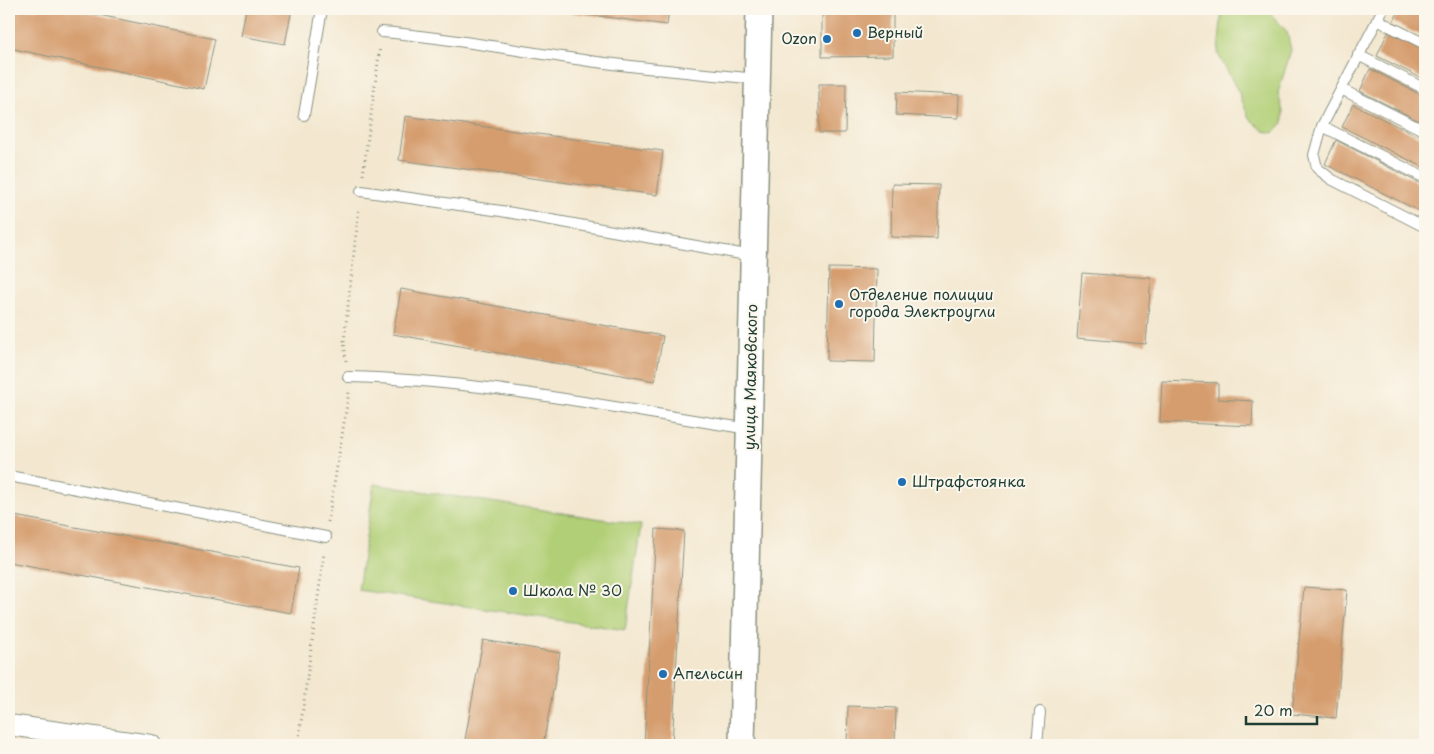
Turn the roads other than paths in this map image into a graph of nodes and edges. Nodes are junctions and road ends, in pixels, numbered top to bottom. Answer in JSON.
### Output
{"nodes":[{"id":1,"x":322,"y":9,"type":"edge"},
{"id":2,"x":759,"y":9,"type":"edge"},
{"id":3,"x":1383,"y":9,"type":"edge"},
{"id":4,"x":1377,"y":20,"type":"junction"},
{"id":5,"x":382,"y":32,"type":"dead end"},
{"id":6,"x":1425,"y":44,"type":"edge"},
{"id":7,"x":1358,"y":55,"type":"junction"},
{"id":8,"x":759,"y":79,"type":"junction"},
{"id":9,"x":1341,"y":89,"type":"junction"},
{"id":10,"x":1425,"y":89,"type":"edge"},
{"id":11,"x":304,"y":115,"type":"dead end"},
{"id":12,"x":1322,"y":126,"type":"junction"},
{"id":13,"x":1425,"y":131,"type":"edge"},
{"id":14,"x":1425,"y":178,"type":"edge"},
{"id":15,"x":361,"y":191,"type":"dead end"},
{"id":16,"x":1425,"y":227,"type":"edge"},
{"id":17,"x":754,"y":256,"type":"junction"},
{"id":18,"x":348,"y":377,"type":"dead end"},
{"id":19,"x":750,"y":429,"type":"junction"},
{"id":20,"x":9,"y":476,"type":"edge"},
{"id":21,"x":326,"y":537,"type":"dead end"},
{"id":22,"x":1040,"y":712,"type":"dead end"},
{"id":23,"x":9,"y":725,"type":"edge"},
{"id":24,"x":151,"y":745,"type":"edge"},
{"id":25,"x":742,"y":745,"type":"edge"},
{"id":26,"x":1037,"y":745,"type":"edge"}],
"edges":[{"from":1,"to":11,"type":"lane"},
{"from":2,"to":8,"type":"street","name":"улица Маяковского"},
{"from":3,"to":4,"type":"lane"},
{"from":4,"to":6,"type":"lane"},
{"from":4,"to":7,"type":"lane"},
{"from":5,"to":8,"type":"lane"},
{"from":7,"to":9,"type":"lane"},
{"from":7,"to":10,"type":"lane"},
{"from":8,"to":17,"type":"street","name":"улица Маяковского"},
{"from":9,"to":12,"type":"lane"},
{"from":9,"to":13,"type":"lane"},
{"from":12,"to":14,"type":"lane"},
{"from":12,"to":16,"type":"lane"},
{"from":15,"to":17,"type":"lane"},
{"from":17,"to":19,"type":"street","name":"улица Маяковского"},
{"from":18,"to":19,"type":"lane"},
{"from":19,"to":25,"type":"street","name":"улица Маяковского"},
{"from":20,"to":21,"type":"lane"},
{"from":22,"to":26,"type":"lane"},
{"from":23,"to":24,"type":"street"}]}
